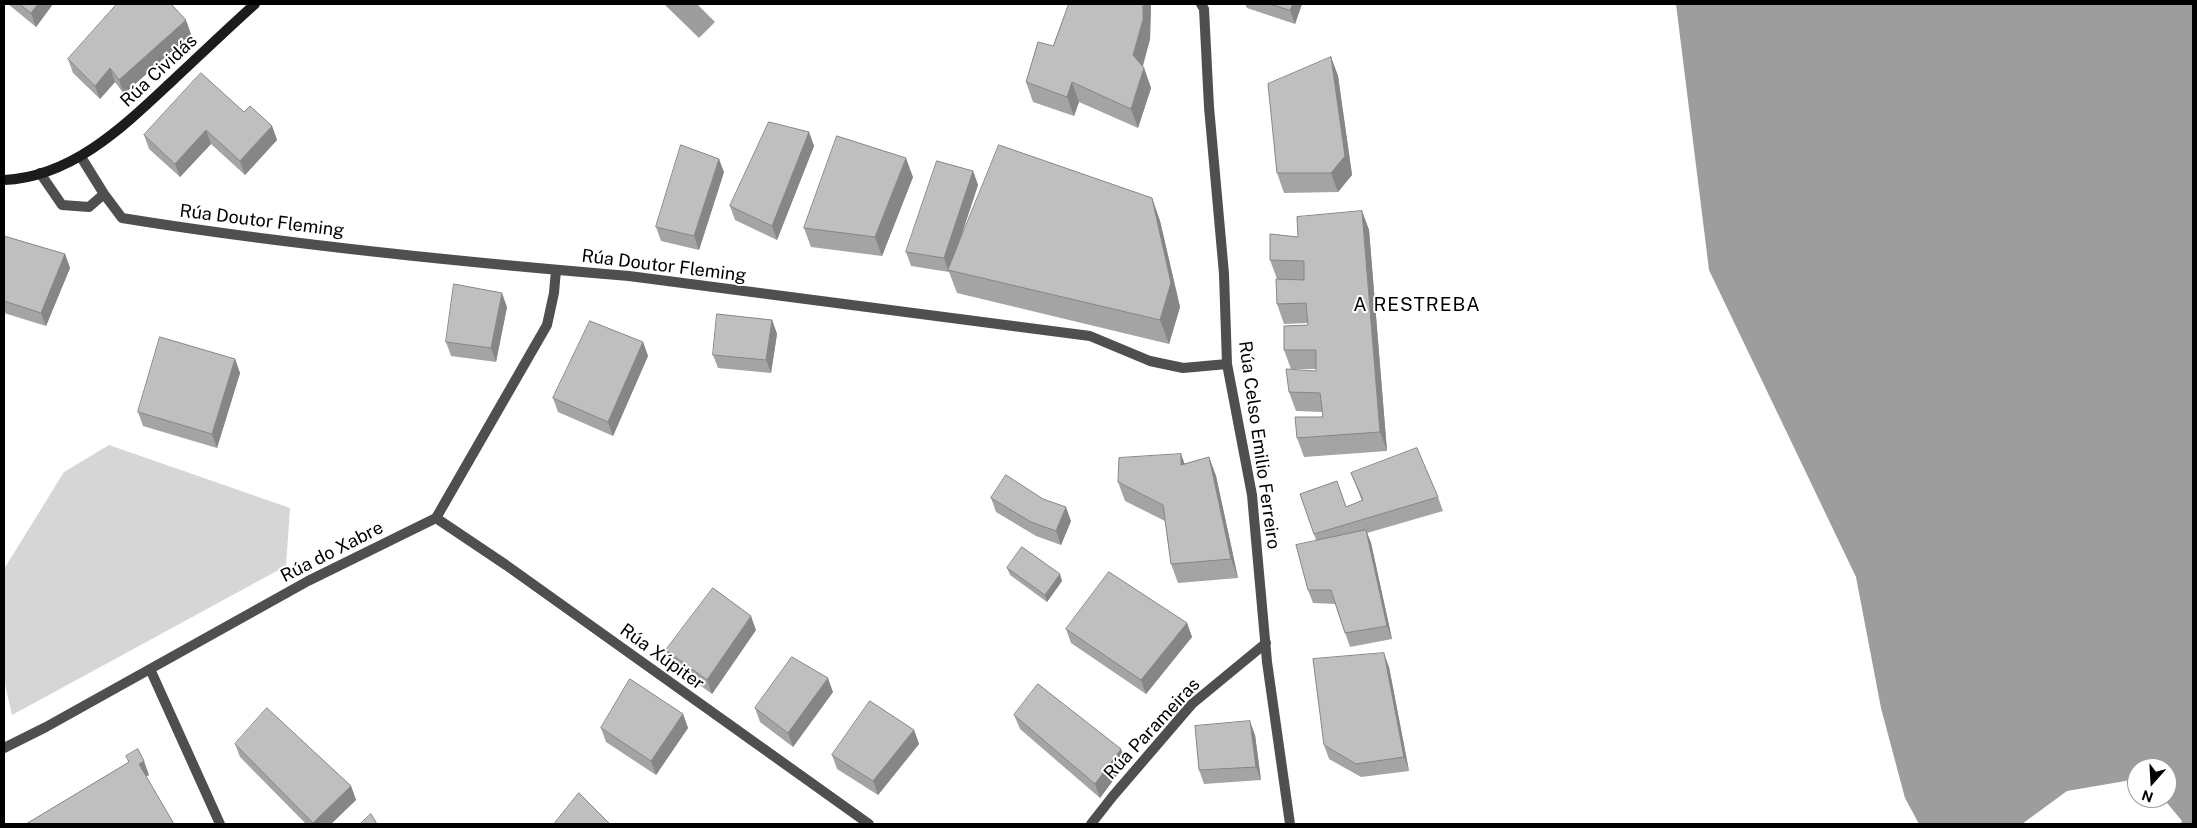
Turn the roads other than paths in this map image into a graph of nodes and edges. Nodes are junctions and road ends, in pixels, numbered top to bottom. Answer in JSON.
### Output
{"nodes":[{"id":1,"x":255,"y":4,"type":"edge"},
{"id":2,"x":1202,"y":7,"type":"edge"},
{"id":3,"x":81,"y":157,"type":"junction"},
{"id":4,"x":40,"y":173,"type":"junction"},
{"id":5,"x":4,"y":180,"type":"edge"},
{"id":6,"x":104,"y":194,"type":"junction"},
{"id":7,"x":556,"y":270,"type":"junction"},
{"id":8,"x":1227,"y":364,"type":"junction"},
{"id":9,"x":436,"y":518,"type":"junction"},
{"id":10,"x":1266,"y":643,"type":"junction"},
{"id":11,"x":150,"y":669,"type":"junction"},
{"id":12,"x":4,"y":748,"type":"edge"},
{"id":13,"x":220,"y":824,"type":"edge"},
{"id":14,"x":869,"y":824,"type":"edge"},
{"id":15,"x":1091,"y":824,"type":"edge"},
{"id":16,"x":1290,"y":824,"type":"edge"}],
"edges":[{"from":1,"to":3,"type":"main road","name":"Rúa Cividás"},
{"from":2,"to":8,"type":"street","name":"Rúa Celso Emilio Ferreiro"},
{"from":3,"to":4,"type":"main road"},
{"from":3,"to":6,"type":"street","name":"Rúa Doutor Fleming"},
{"from":4,"to":5,"type":"main road"},
{"from":4,"to":6,"type":"street"},
{"from":6,"to":7,"type":"street","name":"Rúa Doutor Fleming"},
{"from":7,"to":8,"type":"street","name":"Rúa Doutor Fleming"},
{"from":7,"to":9,"type":"street"},
{"from":8,"to":10,"type":"street","name":"Rúa Celso Emilio Ferreiro"},
{"from":9,"to":11,"type":"street","name":"Rúa do Xabre"},
{"from":9,"to":14,"type":"street","name":"Rúa Xúpiter"},
{"from":10,"to":15,"type":"street","name":"Rúa Parameiras"},
{"from":10,"to":16,"type":"street","name":"Rúa Celso Emilio Ferreiro"},
{"from":11,"to":12,"type":"street","name":"Rúa do Xabre"},
{"from":11,"to":13,"type":"street"}]}
